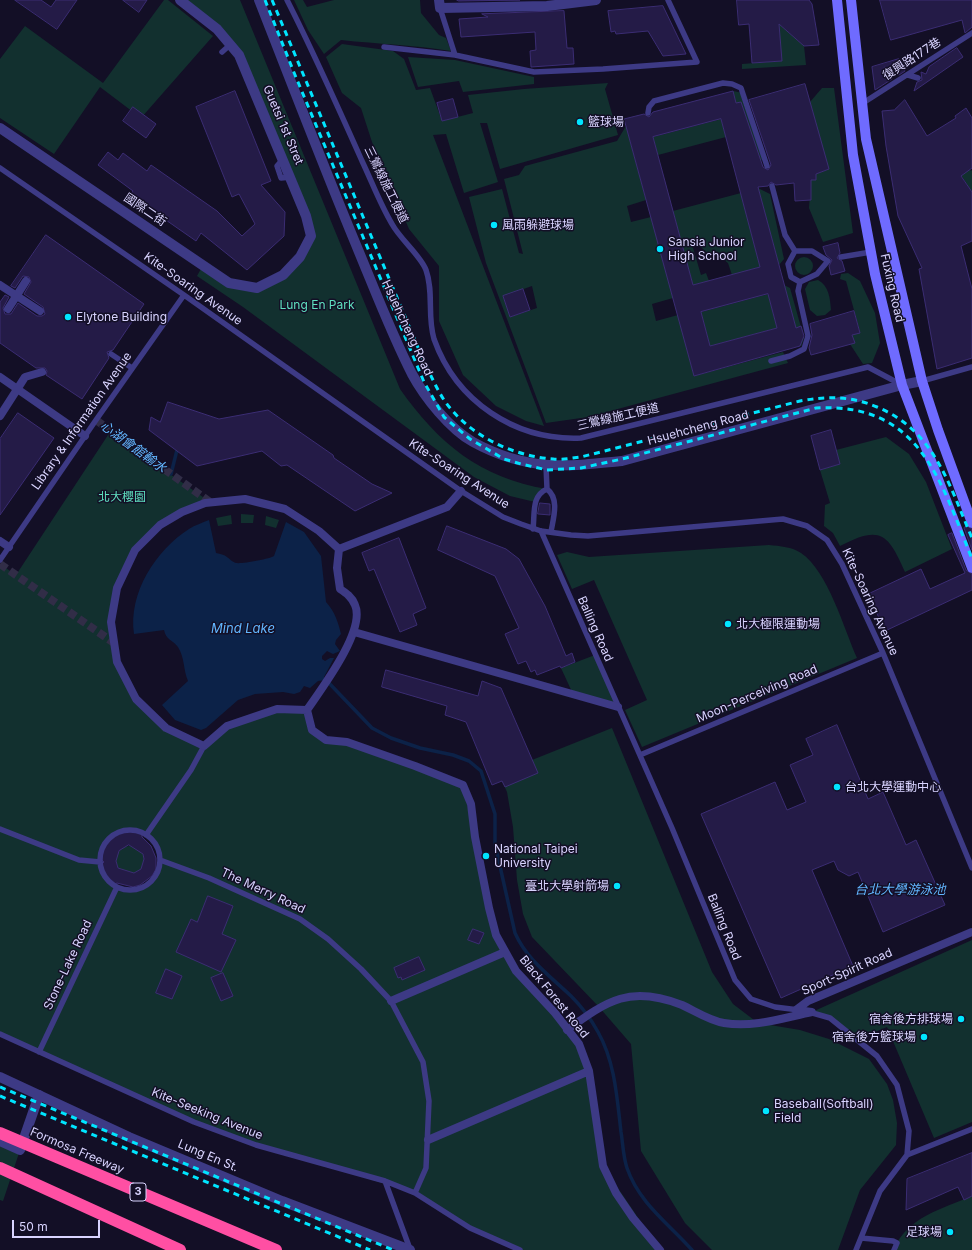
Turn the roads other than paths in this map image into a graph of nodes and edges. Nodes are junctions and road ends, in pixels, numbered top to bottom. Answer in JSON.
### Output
{"nodes":[{"id":1,"x":180,"y":0,"type":"edge"},
{"id":2,"x":259,"y":0,"type":"edge"},
{"id":3,"x":287,"y":0,"type":"edge"},
{"id":4,"x":596,"y":0,"type":"edge"},
{"id":5,"x":668,"y":0,"type":"edge"},
{"id":6,"x":837,"y":0,"type":"edge"},
{"id":7,"x":851,"y":0,"type":"edge"},
{"id":8,"x":440,"y":4,"type":"edge"},
{"id":9,"x":972,"y":33,"type":"edge"},
{"id":10,"x":231,"y":43,"type":"junction"},
{"id":11,"x":384,"y":47,"type":"dead end"},
{"id":12,"x":222,"y":52,"type":"dead end"},
{"id":13,"x":455,"y":55,"type":"junction"},
{"id":14,"x":908,"y":74,"type":"junction"},
{"id":15,"x":918,"y":78,"type":"dead end"},
{"id":16,"x":862,"y":103,"type":"junction"},
{"id":17,"x":648,"y":113,"type":"dead end"},
{"id":18,"x":0,"y":128,"type":"edge"},
{"id":19,"x":767,"y":166,"type":"dead end"},
{"id":20,"x":0,"y":168,"type":"edge"},
{"id":21,"x":772,"y":186,"type":"dead end"},
{"id":22,"x":795,"y":251,"type":"junction"},
{"id":23,"x":871,"y":252,"type":"junction"},
{"id":24,"x":841,"y":257,"type":"dead end"},
{"id":25,"x":283,"y":275,"type":"joint"},
{"id":26,"x":26,"y":281,"type":"dead end"},
{"id":27,"x":800,"y":282,"type":"junction"},
{"id":28,"x":0,"y":285,"type":"edge"},
{"id":29,"x":184,"y":295,"type":"junction"},
{"id":30,"x":17,"y":296,"type":"junction"},
{"id":31,"x":8,"y":308,"type":"dead end"},
{"id":32,"x":40,"y":311,"type":"dead end"},
{"id":33,"x":111,"y":354,"type":"dead end"},
{"id":34,"x":771,"y":362,"type":"dead end"},
{"id":35,"x":972,"y":367,"type":"edge"},
{"id":36,"x":132,"y":368,"type":"junction"},
{"id":37,"x":42,"y":372,"type":"dead end"},
{"id":38,"x":0,"y":377,"type":"edge"},
{"id":39,"x":922,"y":381,"type":"junction"},
{"id":40,"x":902,"y":385,"type":"junction"},
{"id":41,"x":18,"y":389,"type":"junction"},
{"id":42,"x":0,"y":416,"type":"edge"},
{"id":43,"x":85,"y":436,"type":"junction"},
{"id":44,"x":546,"y":466,"type":"junction"},
{"id":45,"x":547,"y":490,"type":"junction"},
{"id":46,"x":461,"y":491,"type":"junction"},
{"id":47,"x":972,"y":523,"type":"edge"},
{"id":48,"x":533,"y":529,"type":"junction"},
{"id":49,"x":541,"y":531,"type":"junction"},
{"id":50,"x":551,"y":532,"type":"junction"},
{"id":51,"x":0,"y":541,"type":"edge"},
{"id":52,"x":9,"y":548,"type":"junction"},
{"id":53,"x":339,"y":549,"type":"junction"},
{"id":54,"x":0,"y":560,"type":"edge"},
{"id":55,"x":972,"y":568,"type":"edge"},
{"id":56,"x":354,"y":632,"type":"junction"},
{"id":57,"x":883,"y":654,"type":"junction"},
{"id":58,"x":618,"y":707,"type":"junction"},
{"id":59,"x":307,"y":710,"type":"junction"},
{"id":60,"x":204,"y":746,"type":"junction"},
{"id":61,"x":640,"y":755,"type":"junction"},
{"id":62,"x":0,"y":829,"type":"edge"},
{"id":63,"x":146,"y":835,"type":"junction"},
{"id":64,"x":160,"y":860,"type":"junction"},
{"id":65,"x":100,"y":862,"type":"junction"},
{"id":66,"x":972,"y":868,"type":"edge"},
{"id":67,"x":117,"y":887,"type":"junction"},
{"id":68,"x":972,"y":932,"type":"edge"},
{"id":69,"x":505,"y":952,"type":"junction"},
{"id":70,"x":391,"y":1001,"type":"junction"},
{"id":71,"x":796,"y":1010,"type":"junction"},
{"id":72,"x":812,"y":1012,"type":"junction"},
{"id":73,"x":566,"y":1030,"type":"junction"},
{"id":74,"x":0,"y":1034,"type":"edge"},
{"id":75,"x":39,"y":1052,"type":"junction"},
{"id":76,"x":589,"y":1071,"type":"junction"},
{"id":77,"x":0,"y":1077,"type":"edge"},
{"id":78,"x":39,"y":1095,"type":"junction"},
{"id":79,"x":972,"y":1129,"type":"edge"},
{"id":80,"x":0,"y":1133,"type":"edge"},
{"id":81,"x":428,"y":1140,"type":"junction"},
{"id":82,"x":0,"y":1141,"type":"edge"},
{"id":83,"x":22,"y":1143,"type":"junction"},
{"id":84,"x":907,"y":1155,"type":"junction"},
{"id":85,"x":0,"y":1168,"type":"edge"},
{"id":86,"x":385,"y":1181,"type":"junction"},
{"id":87,"x":415,"y":1193,"type":"junction"},
{"id":88,"x":861,"y":1238,"type":"junction"},
{"id":89,"x":180,"y":1250,"type":"edge"},
{"id":90,"x":276,"y":1250,"type":"edge"},
{"id":91,"x":410,"y":1250,"type":"edge"},
{"id":92,"x":520,"y":1250,"type":"edge"},
{"id":93,"x":660,"y":1250,"type":"edge"},
{"id":94,"x":856,"y":1250,"type":"edge"},
{"id":95,"x":894,"y":1250,"type":"edge"}],
"edges":[{"from":1,"to":10,"type":"street","name":"Guetsi 1st Stret"},
{"from":2,"to":44,"type":"street","name":"Hsuehcheng Road"},
{"from":3,"to":40,"type":"lane","name":"三鶯線施工便道"},
{"from":4,"to":8,"type":"street"},
{"from":5,"to":13,"type":"lane"},
{"from":6,"to":23,"type":"main road","name":"Fuxing Road"},
{"from":7,"to":16,"type":"main road","name":"Fuxing Road"},
{"from":8,"to":13,"type":"lane"},
{"from":9,"to":14,"type":"lane","name":"復興路177巷"},
{"from":10,"to":12,"type":"lane"},
{"from":10,"to":25,"type":"street","name":"Guetsi 1st Stret"},
{"from":11,"to":13,"type":"lane"},
{"from":14,"to":15,"type":"lane"},
{"from":14,"to":16,"type":"lane","name":"復興路177巷"},
{"from":16,"to":39,"type":"main road","name":"Fuxing Road"},
{"from":17,"to":19,"type":"lane"},
{"from":18,"to":25,"type":"street","name":"國際二街"},
{"from":20,"to":29,"type":"lane","name":"Kite-Soaring Avenue"},
{"from":21,"to":22,"type":"lane"},
{"from":22,"to":27,"type":"lane"},
{"from":22,"to":27,"type":"lane"},
{"from":23,"to":24,"type":"lane"},
{"from":23,"to":40,"type":"main road","name":"Fuxing Road"},
{"from":26,"to":30,"type":"street"},
{"from":27,"to":34,"type":"lane"},
{"from":28,"to":30,"type":"street"},
{"from":29,"to":36,"type":"lane","name":"Library & Information Avenue"},
{"from":29,"to":46,"type":"lane","name":"Kite-Soaring Avenue"},
{"from":30,"to":31,"type":"street"},
{"from":30,"to":32,"type":"street"},
{"from":33,"to":36,"type":"lane"},
{"from":35,"to":39,"type":"lane"},
{"from":36,"to":43,"type":"lane","name":"Library & Information Avenue"},
{"from":37,"to":41,"type":"street"},
{"from":38,"to":41,"type":"street"},
{"from":39,"to":40,"type":"street","name":"Hsuehcheng Road"},
{"from":39,"to":47,"type":"main road","name":"Fuxing Road"},
{"from":40,"to":44,"type":"street","name":"Hsuehcheng Road"},
{"from":40,"to":55,"type":"main road","name":"Fuxing Road"},
{"from":41,"to":42,"type":"street"},
{"from":41,"to":43,"type":"street"},
{"from":43,"to":52,"type":"lane","name":"Library & Information Avenue"},
{"from":44,"to":45,"type":"lane"},
{"from":45,"to":48,"type":"lane"},
{"from":45,"to":50,"type":"lane"},
{"from":46,"to":48,"type":"lane","name":"Kite-Soaring Avenue"},
{"from":46,"to":53,"type":"street"},
{"from":48,"to":49,"type":"lane","name":"Kite-Soaring Avenue"},
{"from":49,"to":50,"type":"lane","name":"Kite-Soaring Avenue"},
{"from":49,"to":58,"type":"lane","name":"Balling Road"},
{"from":50,"to":57,"type":"lane","name":"Kite-Soaring Avenue"},
{"from":51,"to":52,"type":"street"},
{"from":52,"to":54,"type":"lane","name":"Library & Information Avenue"},
{"from":53,"to":56,"type":"street"},
{"from":53,"to":60,"type":"street"},
{"from":56,"to":58,"type":"street"},
{"from":56,"to":59,"type":"street"},
{"from":57,"to":61,"type":"lane","name":"Moon-Perceiving Road"},
{"from":57,"to":66,"type":"lane","name":"Kite-Soaring Avenue"},
{"from":58,"to":61,"type":"lane","name":"Balling Road"},
{"from":59,"to":60,"type":"street"},
{"from":59,"to":69,"type":"street","name":"Black Forest Road"},
{"from":60,"to":63,"type":"lane"},
{"from":61,"to":71,"type":"lane","name":"Balling Road"},
{"from":62,"to":65,"type":"lane"},
{"from":63,"to":64,"type":"lane"},
{"from":63,"to":65,"type":"lane"},
{"from":64,"to":67,"type":"lane"},
{"from":64,"to":70,"type":"lane","name":"The Merry Road"},
{"from":65,"to":67,"type":"lane"},
{"from":67,"to":75,"type":"lane","name":"Stone-Lake Road"},
{"from":68,"to":71,"type":"street","name":"Sport-Spirit Road"},
{"from":69,"to":70,"type":"street"},
{"from":69,"to":73,"type":"street","name":"Black Forest Road"},
{"from":70,"to":81,"type":"lane","name":"The Merry Road"},
{"from":71,"to":72,"type":"lane","name":"Balling Road"},
{"from":72,"to":73,"type":"street","name":"Sport-Spirit Road"},
{"from":72,"to":84,"type":"lane","name":"Balling Road"},
{"from":73,"to":76,"type":"street","name":"Black Forest Road"},
{"from":74,"to":75,"type":"lane","name":"Kite-Seeking Avenue"},
{"from":75,"to":86,"type":"lane","name":"Kite-Seeking Avenue"},
{"from":76,"to":81,"type":"street"},
{"from":76,"to":93,"type":"street","name":"Black Forest Road"},
{"from":77,"to":78,"type":"street","name":"Lung En St."},
{"from":78,"to":83,"type":"street"},
{"from":78,"to":91,"type":"street","name":"Lung En St."},
{"from":79,"to":84,"type":"lane"},
{"from":80,"to":83,"type":"highway","name":"Formosa Freeway","number":"3"},
{"from":81,"to":87,"type":"lane","name":"The Merry Road"},
{"from":82,"to":83,"type":"street"},
{"from":83,"to":90,"type":"highway","name":"Formosa Freeway","number":"3"},
{"from":84,"to":88,"type":"lane"},
{"from":85,"to":89,"type":"highway"},
{"from":86,"to":87,"type":"lane","name":"Kite-Seeking Avenue"},
{"from":86,"to":91,"type":"lane"},
{"from":87,"to":92,"type":"lane","name":"Kite-Seeking Avenue"},
{"from":88,"to":94,"type":"lane"},
{"from":88,"to":95,"type":"lane"}]}
